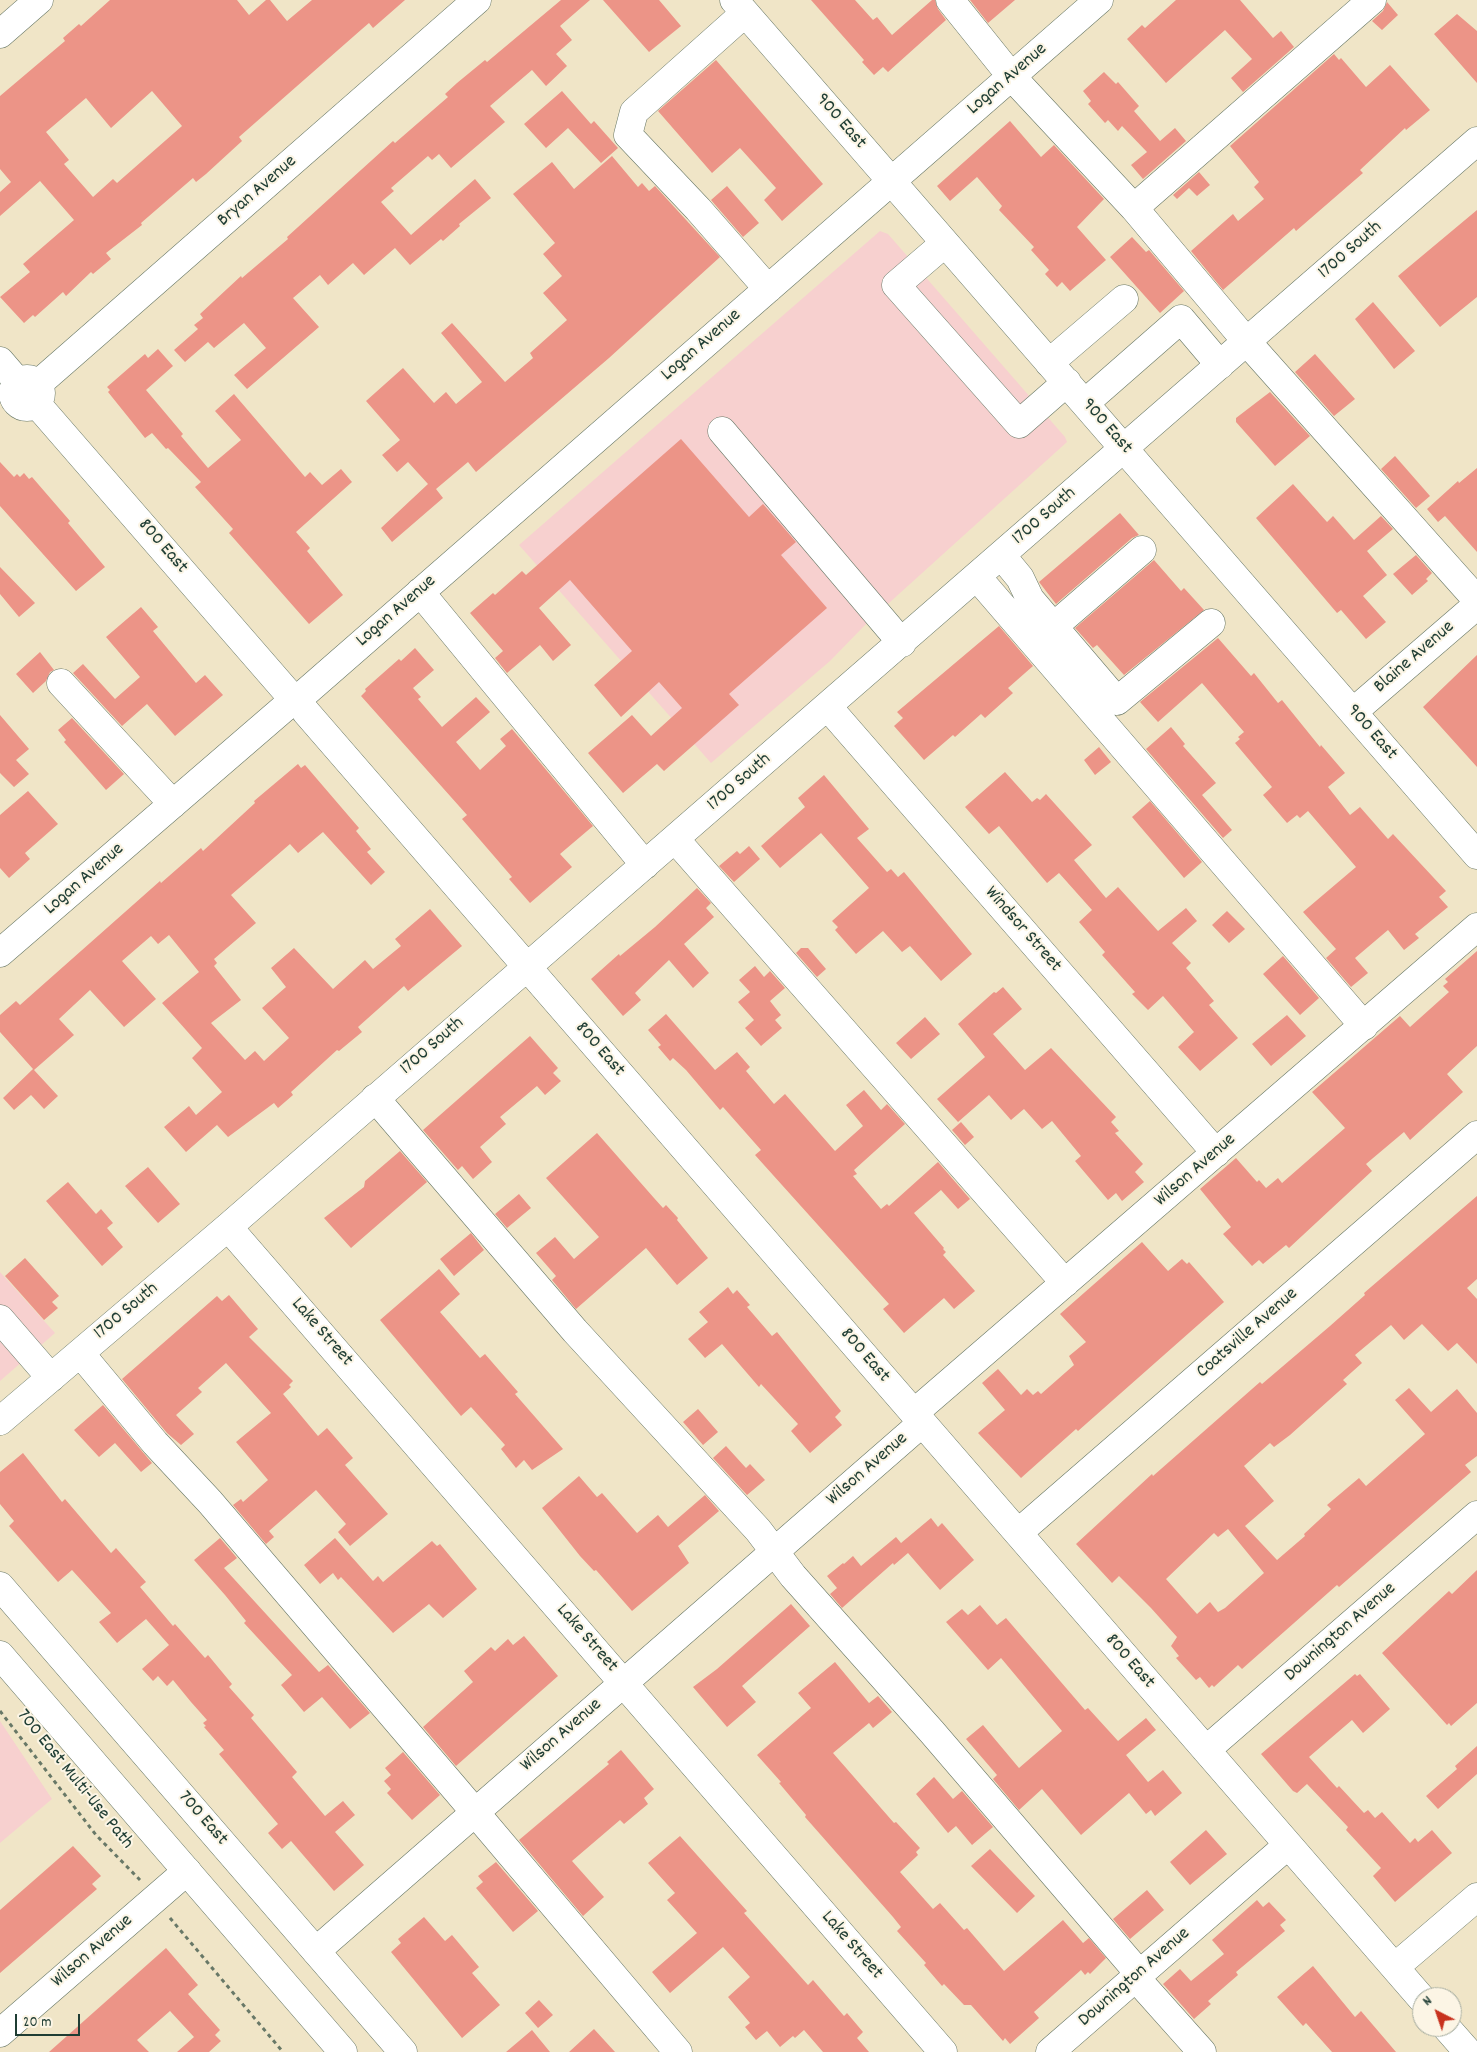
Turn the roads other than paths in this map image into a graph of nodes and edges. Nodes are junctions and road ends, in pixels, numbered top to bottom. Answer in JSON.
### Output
{"nodes":[{"id":1,"x":39,"y":0,"type":"edge"},
{"id":2,"x":477,"y":0,"type":"edge"},
{"id":3,"x":950,"y":0,"type":"edge"},
{"id":4,"x":1099,"y":0,"type":"edge"},
{"id":5,"x":1372,"y":0,"type":"edge"},
{"id":6,"x":740,"y":6,"type":"edge"},
{"id":7,"x":0,"y":34,"type":"edge"},
{"id":8,"x":1012,"y":76,"type":"junction"},
{"id":9,"x":1477,"y":142,"type":"edge"},
{"id":10,"x":892,"y":181,"type":"junction"},
{"id":11,"x":1134,"y":208,"type":"junction"},
{"id":12,"x":945,"y":243,"type":"junction"},
{"id":13,"x":768,"y":289,"type":"junction"},
{"id":14,"x":1124,"y":299,"type":"dead end"},
{"id":15,"x":1232,"y":354,"type":"junction"},
{"id":16,"x":0,"y":361,"type":"edge"},
{"id":17,"x":1058,"y":372,"type":"junction"},
{"id":18,"x":22,"y":398,"type":"edge"},
{"id":19,"x":1085,"y":403,"type":"junction"},
{"id":20,"x":722,"y":431,"type":"dead end"},
{"id":21,"x":1124,"y":448,"type":"junction"},
{"id":22,"x":1142,"y":550,"type":"dead end"},
{"id":23,"x":1001,"y":556,"type":"junction"},
{"id":24,"x":977,"y":577,"type":"junction"},
{"id":25,"x":420,"y":592,"type":"junction"},
{"id":26,"x":1477,"y":600,"type":"edge"},
{"id":27,"x":1477,"y":605,"type":"edge"},
{"id":28,"x":1211,"y":623,"type":"dead end"},
{"id":29,"x":1053,"y":627,"type":"junction"},
{"id":30,"x":902,"y":643,"type":"junction"},
{"id":31,"x":62,"y":683,"type":"dead end"},
{"id":32,"x":296,"y":701,"type":"junction"},
{"id":33,"x":828,"y":707,"type":"junction"},
{"id":34,"x":1353,"y":712,"type":"junction"},
{"id":35,"x":173,"y":804,"type":"junction"},
{"id":36,"x":675,"y":839,"type":"junction"},
{"id":37,"x":1477,"y":854,"type":"edge"},
{"id":38,"x":645,"y":864,"type":"junction"},
{"id":39,"x":1477,"y":927,"type":"edge"},
{"id":40,"x":0,"y":953,"type":"edge"},
{"id":41,"x":526,"y":966,"type":"junction"},
{"id":42,"x":1364,"y":1026,"type":"junction"},
{"id":43,"x":375,"y":1098,"type":"junction"},
{"id":44,"x":1477,"y":1136,"type":"edge"},
{"id":45,"x":1216,"y":1153,"type":"junction"},
{"id":46,"x":228,"y":1227,"type":"junction"},
{"id":47,"x":1065,"y":1283,"type":"junction"},
{"id":48,"x":0,"y":1319,"type":"edge"},
{"id":49,"x":80,"y":1353,"type":"junction"},
{"id":50,"x":51,"y":1378,"type":"junction"},
{"id":51,"x":918,"y":1418,"type":"junction"},
{"id":52,"x":0,"y":1420,"type":"edge"},
{"id":53,"x":1477,"y":1515,"type":"edge"},
{"id":54,"x":1018,"y":1533,"type":"junction"},
{"id":55,"x":774,"y":1551,"type":"junction"},
{"id":56,"x":0,"y":1586,"type":"edge"},
{"id":57,"x":0,"y":1655,"type":"edge"},
{"id":58,"x":623,"y":1683,"type":"junction"},
{"id":59,"x":1206,"y":1750,"type":"junction"},
{"id":60,"x":475,"y":1812,"type":"junction"},
{"id":61,"x":1288,"y":1845,"type":"junction"},
{"id":62,"x":187,"y":1871,"type":"junction"},
{"id":63,"x":1477,"y":1896,"type":"edge"},
{"id":64,"x":316,"y":1951,"type":"junction"},
{"id":65,"x":1394,"y":1967,"type":"junction"},
{"id":66,"x":1138,"y":1976,"type":"junction"},
{"id":67,"x":1412,"y":1988,"type":"edge"},
{"id":68,"x":0,"y":2033,"type":"edge"},
{"id":69,"x":1455,"y":2037,"type":"edge"},
{"id":70,"x":343,"y":2052,"type":"edge"},
{"id":71,"x":403,"y":2052,"type":"edge"},
{"id":72,"x":678,"y":2052,"type":"edge"},
{"id":73,"x":943,"y":2052,"type":"edge"},
{"id":74,"x":1050,"y":2052,"type":"edge"},
{"id":75,"x":1202,"y":2052,"type":"edge"},
{"id":76,"x":1468,"y":2052,"type":"edge"}],
"edges":[{"from":1,"to":7,"type":"street"},
{"from":2,"to":18,"type":"street","name":"Bryan Avenue"},
{"from":3,"to":8,"type":"street"},
{"from":4,"to":8,"type":"street","name":"Logan Avenue"},
{"from":5,"to":11,"type":"street"},
{"from":6,"to":10,"type":"street","name":"900 East"},
{"from":6,"to":13,"type":"street"},
{"from":8,"to":10,"type":"street","name":"Logan Avenue"},
{"from":8,"to":11,"type":"street"},
{"from":9,"to":15,"type":"street","name":"1700 South"},
{"from":10,"to":12,"type":"street","name":"900 East"},
{"from":10,"to":13,"type":"street","name":"Logan Avenue"},
{"from":11,"to":15,"type":"street"},
{"from":12,"to":17,"type":"street","name":"900 East"},
{"from":12,"to":17,"type":"street"},
{"from":13,"to":25,"type":"street","name":"Logan Avenue"},
{"from":14,"to":17,"type":"street"},
{"from":15,"to":19,"type":"street"},
{"from":15,"to":21,"type":"street","name":"1700 South"},
{"from":15,"to":26,"type":"street"},
{"from":16,"to":18,"type":"street","name":"800 East"},
{"from":17,"to":19,"type":"street","name":"900 East"},
{"from":18,"to":32,"type":"street","name":"800 East"},
{"from":19,"to":21,"type":"street","name":"900 East"},
{"from":20,"to":30,"type":"street"},
{"from":21,"to":23,"type":"street","name":"1700 South"},
{"from":21,"to":34,"type":"street","name":"900 East"},
{"from":22,"to":29,"type":"street"},
{"from":23,"to":24,"type":"street","name":"1700 South"},
{"from":23,"to":29,"type":"street"},
{"from":24,"to":30,"type":"street","name":"1700 South"},
{"from":24,"to":42,"type":"street"},
{"from":25,"to":32,"type":"street","name":"Logan Avenue"},
{"from":25,"to":38,"type":"street"},
{"from":27,"to":34,"type":"street","name":"Blaine Avenue"},
{"from":28,"to":29,"type":"street"},
{"from":30,"to":33,"type":"street","name":"1700 South"},
{"from":31,"to":35,"type":"street"},
{"from":32,"to":35,"type":"street","name":"Logan Avenue"},
{"from":32,"to":41,"type":"street","name":"800 East"},
{"from":33,"to":36,"type":"street","name":"1700 South"},
{"from":33,"to":45,"type":"street","name":"Windsor Street"},
{"from":34,"to":37,"type":"street","name":"900 East"},
{"from":35,"to":40,"type":"street","name":"Logan Avenue"},
{"from":36,"to":38,"type":"street","name":"1700 South"},
{"from":36,"to":47,"type":"street"},
{"from":38,"to":41,"type":"street","name":"1700 South"},
{"from":39,"to":42,"type":"street","name":"Wilson Avenue"},
{"from":41,"to":43,"type":"street","name":"1700 South"},
{"from":41,"to":51,"type":"street","name":"800 East"},
{"from":42,"to":45,"type":"street","name":"Wilson Avenue"},
{"from":43,"to":46,"type":"street","name":"1700 South"},
{"from":43,"to":55,"type":"street"},
{"from":44,"to":54,"type":"street","name":"Coatsville Avenue"},
{"from":45,"to":47,"type":"street","name":"Wilson Avenue"},
{"from":46,"to":49,"type":"street","name":"1700 South"},
{"from":46,"to":58,"type":"street","name":"Lake Street"},
{"from":47,"to":51,"type":"street","name":"Wilson Avenue"},
{"from":48,"to":50,"type":"street"},
{"from":49,"to":50,"type":"street","name":"1700 South"},
{"from":49,"to":60,"type":"street"},
{"from":50,"to":52,"type":"street","name":"1700 South"},
{"from":51,"to":54,"type":"street","name":"800 East"},
{"from":51,"to":55,"type":"street","name":"Wilson Avenue"},
{"from":53,"to":59,"type":"street","name":"Downington Avenue"},
{"from":54,"to":59,"type":"street","name":"800 East"},
{"from":55,"to":58,"type":"street","name":"Wilson Avenue"},
{"from":55,"to":66,"type":"street"},
{"from":56,"to":64,"type":"street","name":"700 East"},
{"from":57,"to":62,"type":"street"},
{"from":58,"to":60,"type":"street","name":"Wilson Avenue"},
{"from":58,"to":73,"type":"street","name":"Lake Street"},
{"from":59,"to":61,"type":"street","name":"800 East"},
{"from":60,"to":64,"type":"street","name":"Wilson Avenue"},
{"from":60,"to":72,"type":"street"},
{"from":61,"to":65,"type":"street","name":"800 East"},
{"from":61,"to":66,"type":"street","name":"Downington Avenue"},
{"from":62,"to":68,"type":"street","name":"Wilson Avenue"},
{"from":62,"to":70,"type":"street"},
{"from":63,"to":65,"type":"street"},
{"from":64,"to":71,"type":"street","name":"700 East"},
{"from":65,"to":67,"type":"street","name":"800 East"},
{"from":66,"to":74,"type":"street","name":"Downington Avenue"},
{"from":66,"to":75,"type":"street"},
{"from":69,"to":76,"type":"street"}]}
